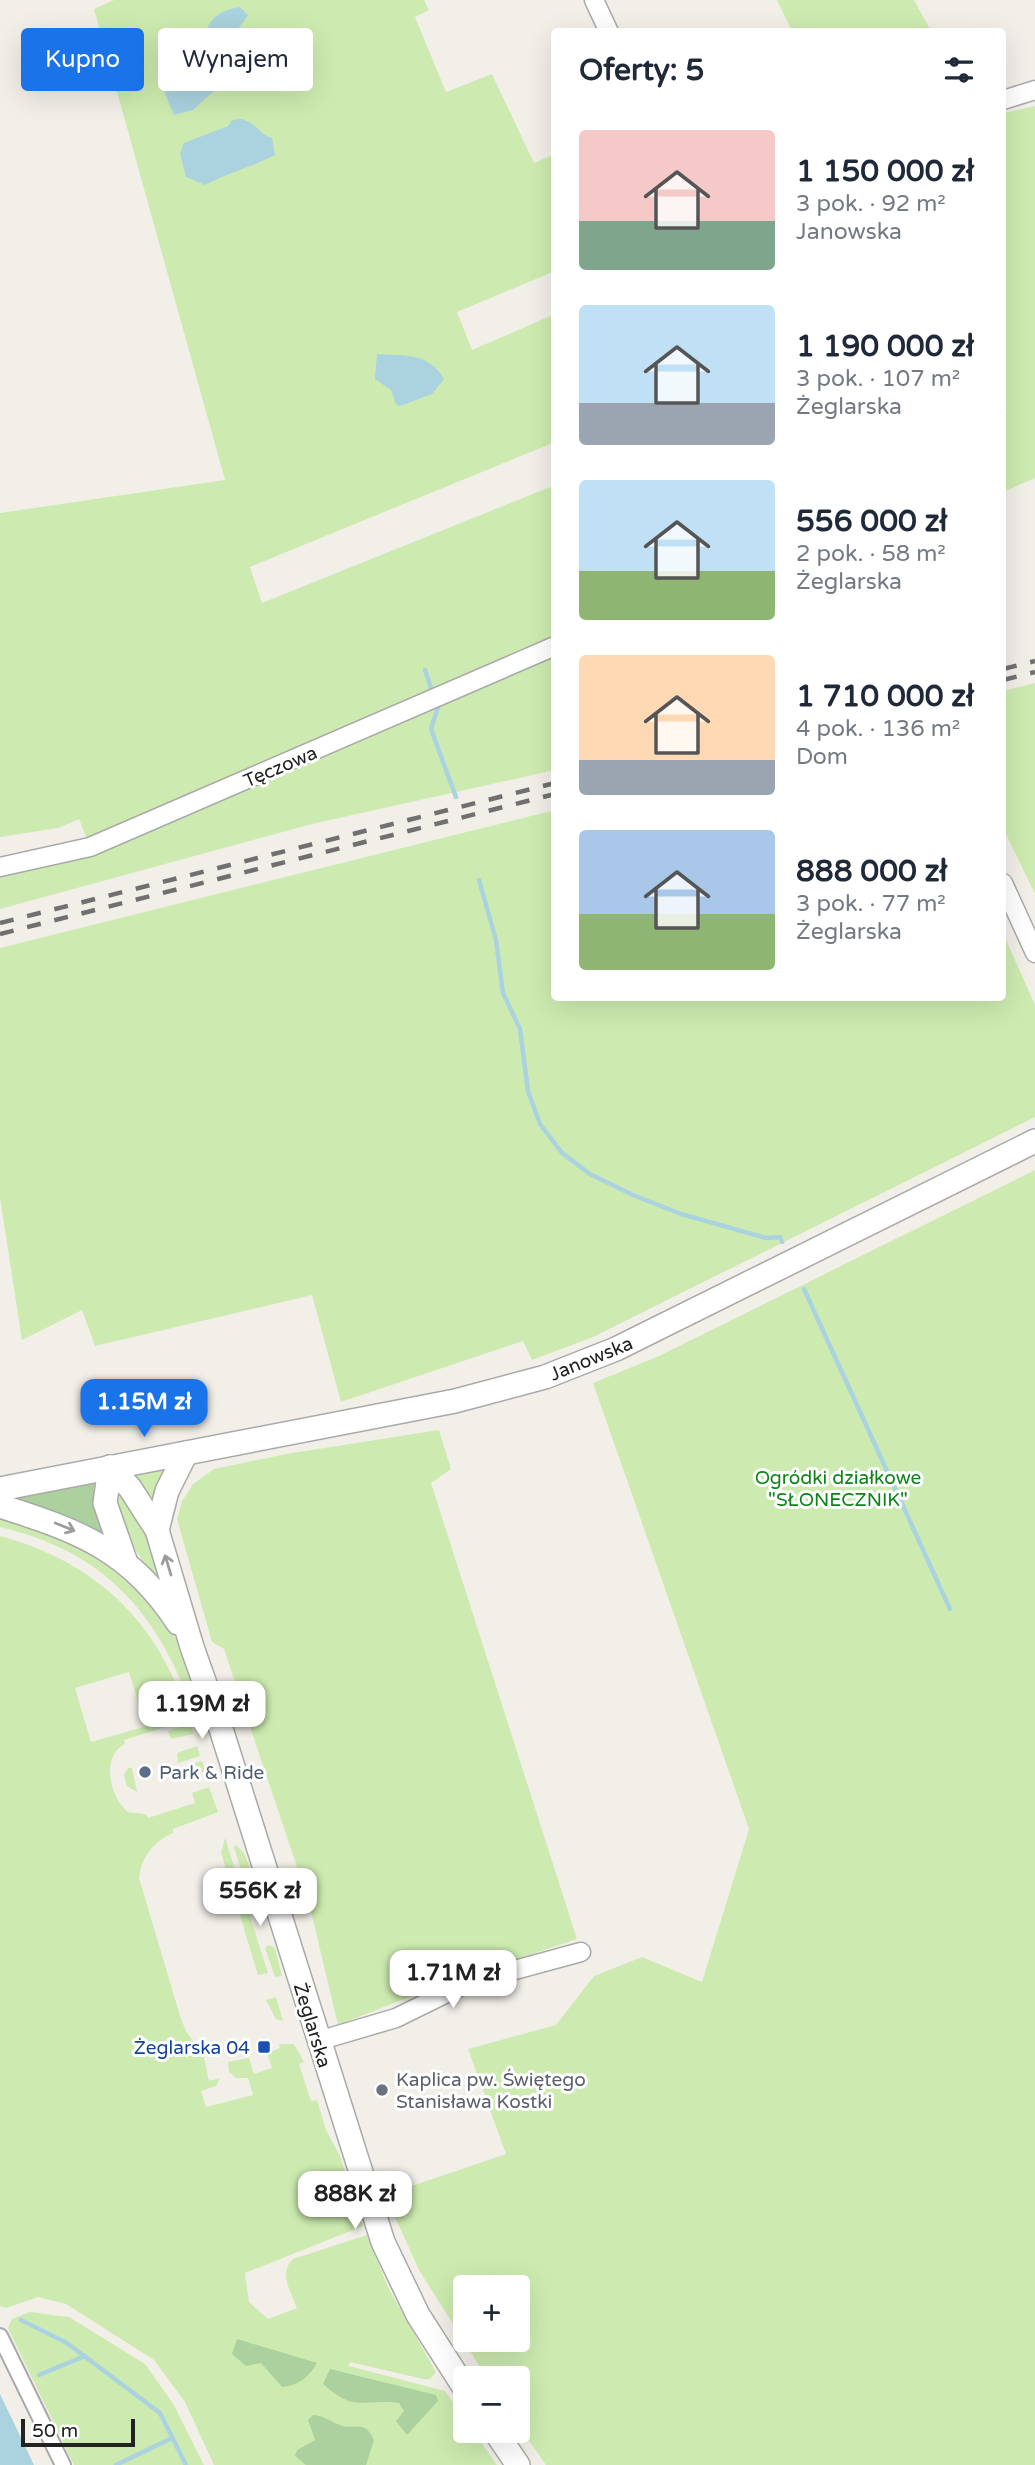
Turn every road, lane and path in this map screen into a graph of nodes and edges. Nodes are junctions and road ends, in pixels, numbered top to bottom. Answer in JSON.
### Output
{"nodes":[{"id":1,"x":594,"y":0,"type":"edge"},
{"id":2,"x":606,"y":28,"type":"edge"},
{"id":3,"x":1035,"y":90,"type":"edge"},
{"id":4,"x":1006,"y":99,"type":"edge"},
{"id":5,"x":551,"y":648,"type":"edge"},
{"id":6,"x":0,"y":867,"type":"edge"},
{"id":7,"x":1006,"y":890,"type":"edge"},
{"id":8,"x":1035,"y":953,"type":"edge"},
{"id":9,"x":1035,"y":1141,"type":"edge"},
{"id":10,"x":186,"y":1453,"type":"junction"},
{"id":11,"x":110,"y":1467,"type":"junction"},
{"id":12,"x":0,"y":1489,"type":"edge"},
{"id":13,"x":0,"y":1506,"type":"edge"},
{"id":14,"x":157,"y":1530,"type":"junction"},
{"id":15,"x":125,"y":1560,"type":"junction"},
{"id":16,"x":192,"y":1647,"type":"junction"},
{"id":17,"x":581,"y":1952,"type":"dead end"},
{"id":18,"x":318,"y":2041,"type":"junction"},
{"id":19,"x":0,"y":2336,"type":"edge"},
{"id":20,"x":453,"y":2370,"type":"edge"},
{"id":21,"x":503,"y":2443,"type":"edge"},
{"id":22,"x":63,"y":2465,"type":"edge"},
{"id":23,"x":518,"y":2465,"type":"edge"}],
"edges":[{"from":1,"to":2,"type":"street"},
{"from":3,"to":4,"type":"street"},
{"from":5,"to":6,"type":"street","name":"Tęczowa"},
{"from":7,"to":8,"type":"street"},
{"from":9,"to":10,"type":"street","name":"Janowska"},
{"from":10,"to":11,"type":"street","name":"Janowska"},
{"from":10,"to":14,"type":"street"},
{"from":11,"to":12,"type":"street","name":"Janowska"},
{"from":11,"to":14,"type":"street","name":"Żeglarska"},
{"from":11,"to":15,"type":"street","name":"Żeglarska"},
{"from":13,"to":15,"type":"street","name":"Żeglarska","one_way":true},
{"from":16,"to":14,"type":"street","name":"Żeglarska","one_way":true},
{"from":15,"to":16,"type":"street","name":"Żeglarska"},
{"from":16,"to":18,"type":"street","name":"Żeglarska"},
{"from":17,"to":18,"type":"street"},
{"from":18,"to":20,"type":"street","name":"Żeglarska"},
{"from":19,"to":22,"type":"street"},
{"from":21,"to":23,"type":"street"}]}
